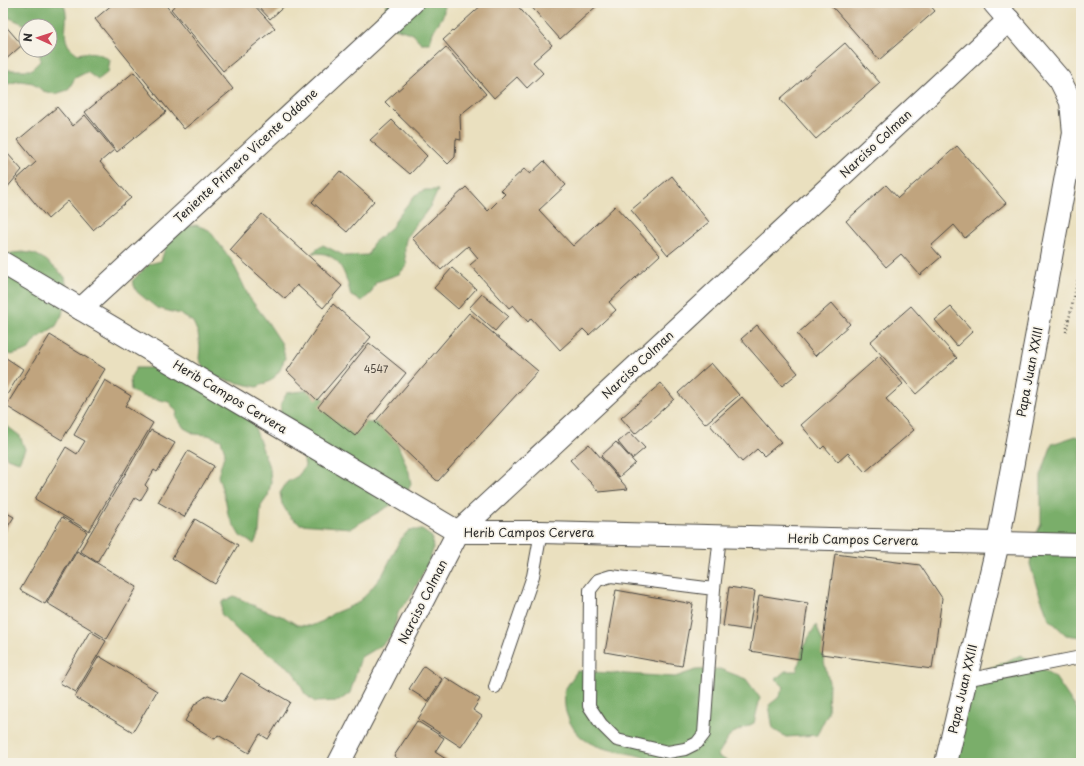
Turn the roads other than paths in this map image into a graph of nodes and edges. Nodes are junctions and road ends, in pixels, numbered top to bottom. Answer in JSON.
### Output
{"nodes":[{"id":1,"x":412,"y":3,"type":"edge"},
{"id":2,"x":994,"y":3,"type":"edge"},
{"id":3,"x":1009,"y":20,"type":"junction"},
{"id":4,"x":3,"y":263,"type":"edge"},
{"id":5,"x":81,"y":309,"type":"junction"},
{"id":6,"x":458,"y":532,"type":"junction"},
{"id":7,"x":541,"y":532,"type":"junction"},
{"id":8,"x":720,"y":536,"type":"junction"},
{"id":9,"x":998,"y":543,"type":"junction"},
{"id":10,"x":1081,"y":546,"type":"edge"},
{"id":11,"x":714,"y":589,"type":"junction"},
{"id":12,"x":1079,"y":658,"type":"edge"},
{"id":13,"x":965,"y":680,"type":"junction"},
{"id":14,"x":496,"y":687,"type":"dead end"},
{"id":15,"x":339,"y":763,"type":"edge"},
{"id":16,"x":946,"y":763,"type":"edge"}],
"edges":[{"from":1,"to":5,"type":"street","name":"Teniente Primero Vicente Oddone"},
{"from":2,"to":3,"type":"street","name":"Papa Juan XXIII"},
{"from":3,"to":6,"type":"street","name":"Narciso Colman"},
{"from":3,"to":9,"type":"street","name":"Papa Juan XXIII"},
{"from":4,"to":5,"type":"street","name":"Herib Campos Cervera"},
{"from":5,"to":6,"type":"street","name":"Herib Campos Cervera"},
{"from":6,"to":7,"type":"street","name":"Herib Campos Cervera"},
{"from":6,"to":15,"type":"street","name":"Narciso Colman"},
{"from":7,"to":8,"type":"street","name":"Herib Campos Cervera"},
{"from":7,"to":14,"type":"lane"},
{"from":8,"to":9,"type":"street","name":"Herib Campos Cervera"},
{"from":8,"to":11,"type":"lane"},
{"from":9,"to":10,"type":"street","name":"Herib Campos Cervera"},
{"from":9,"to":13,"type":"street","name":"Papa Juan XXIII"},
{"from":11,"to":11,"type":"lane"},
{"from":12,"to":13,"type":"lane"},
{"from":13,"to":16,"type":"street","name":"Papa Juan XXIII"}]}
